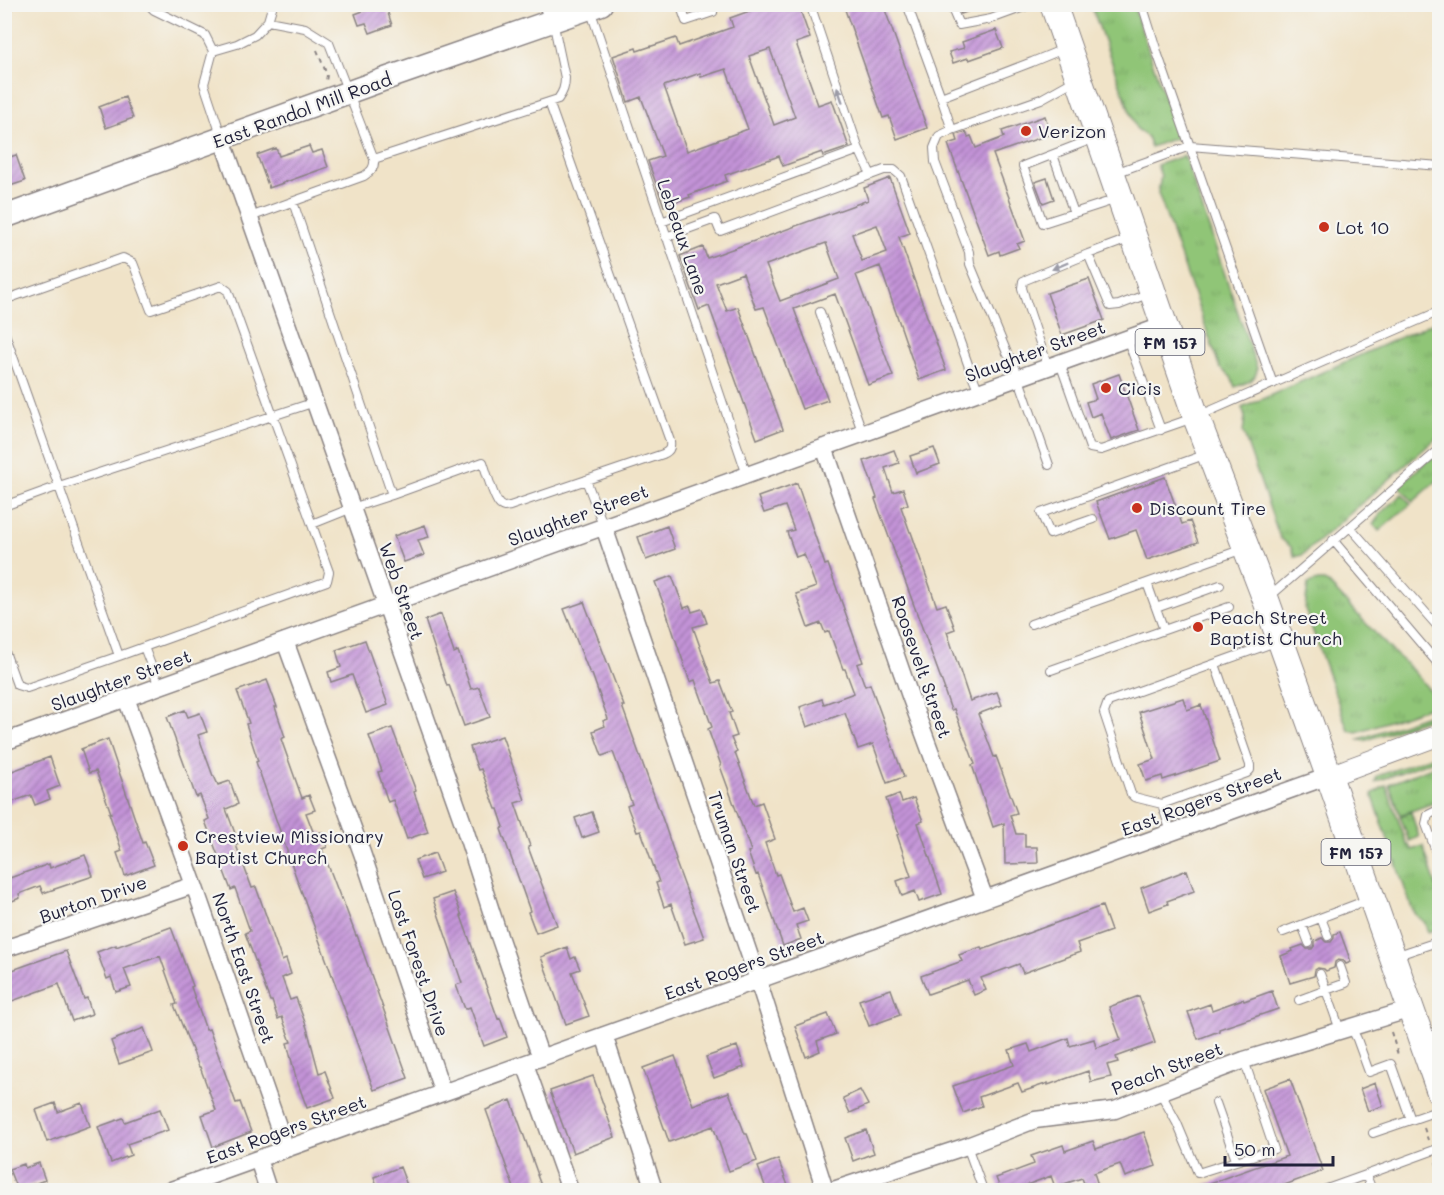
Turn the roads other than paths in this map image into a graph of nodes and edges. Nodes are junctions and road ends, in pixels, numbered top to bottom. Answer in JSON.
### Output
{"nodes":[{"id":1,"x":13,"y":4,"type":"edge"},
{"id":2,"x":148,"y":4,"type":"edge"},
{"id":3,"x":273,"y":4,"type":"edge"},
{"id":4,"x":680,"y":4,"type":"edge"},
{"id":5,"x":711,"y":4,"type":"edge"},
{"id":6,"x":810,"y":4,"type":"edge"},
{"id":7,"x":907,"y":4,"type":"edge"},
{"id":8,"x":950,"y":4,"type":"edge"},
{"id":9,"x":1032,"y":4,"type":"edge"},
{"id":10,"x":1053,"y":4,"type":"edge"},
{"id":11,"x":1142,"y":4,"type":"edge"},
{"id":12,"x":595,"y":6,"type":"edge"},
{"id":13,"x":4,"y":7,"type":"edge"},
{"id":14,"x":550,"y":12,"type":"edge"},
{"id":15,"x":268,"y":21,"type":"junction"},
{"id":16,"x":1068,"y":47,"type":"junction"},
{"id":17,"x":213,"y":51,"type":"junction"},
{"id":18,"x":1078,"y":77,"type":"junction"},
{"id":19,"x":349,"y":93,"type":"junction"},
{"id":20,"x":941,"y":97,"type":"junction"},
{"id":21,"x":549,"y":102,"type":"junction"},
{"id":22,"x":952,"y":130,"type":"junction"},
{"id":23,"x":1099,"y":137,"type":"junction"},
{"id":24,"x":222,"y":139,"type":"junction"},
{"id":25,"x":1190,"y":146,"type":"junction"},
{"id":26,"x":859,"y":150,"type":"junction"},
{"id":27,"x":1053,"y":154,"type":"junction"},
{"id":28,"x":374,"y":159,"type":"junction"},
{"id":29,"x":1440,"y":166,"type":"edge"},
{"id":30,"x":1112,"y":174,"type":"junction"},
{"id":31,"x":871,"y":175,"type":"junction"},
{"id":32,"x":1120,"y":198,"type":"junction"},
{"id":33,"x":293,"y":202,"type":"junction"},
{"id":34,"x":710,"y":204,"type":"junction"},
{"id":35,"x":1074,"y":213,"type":"junction"},
{"id":36,"x":4,"y":217,"type":"edge"},
{"id":37,"x":250,"y":217,"type":"junction"},
{"id":38,"x":715,"y":219,"type":"junction"},
{"id":39,"x":661,"y":222,"type":"junction"},
{"id":40,"x":666,"y":237,"type":"junction"},
{"id":41,"x":1134,"y":237,"type":"junction"},
{"id":42,"x":1088,"y":254,"type":"junction"},
{"id":43,"x":1153,"y":292,"type":"junction"},
{"id":44,"x":4,"y":300,"type":"edge"},
{"id":45,"x":1440,"y":311,"type":"edge"},
{"id":46,"x":820,"y":312,"type":"dead end"},
{"id":47,"x":1165,"y":325,"type":"junction"},
{"id":48,"x":4,"y":331,"type":"edge"},
{"id":49,"x":1127,"y":339,"type":"junction"},
{"id":50,"x":1054,"y":365,"type":"junction"},
{"id":51,"x":1018,"y":378,"type":"junction"},
{"id":52,"x":1274,"y":384,"type":"junction"},
{"id":53,"x":979,"y":392,"type":"junction"},
{"id":54,"x":315,"y":402,"type":"junction"},
{"id":55,"x":273,"y":416,"type":"junction"},
{"id":56,"x":1196,"y":417,"type":"junction"},
{"id":57,"x":1161,"y":430,"type":"junction"},
{"id":58,"x":863,"y":434,"type":"junction"},
{"id":59,"x":825,"y":447,"type":"junction"},
{"id":60,"x":1440,"y":449,"type":"edge"},
{"id":61,"x":1210,"y":453,"type":"junction"},
{"id":62,"x":1049,"y":465,"type":"dead end"},
{"id":63,"x":747,"y":476,"type":"junction"},
{"id":64,"x":586,"y":480,"type":"junction"},
{"id":65,"x":59,"y":486,"type":"junction"},
{"id":66,"x":392,"y":495,"type":"junction"},
{"id":67,"x":4,"y":506,"type":"edge"},
{"id":68,"x":352,"y":508,"type":"junction"},
{"id":69,"x":1093,"y":519,"type":"dead end"},
{"id":70,"x":312,"y":524,"type":"junction"},
{"id":71,"x":1350,"y":526,"type":"junction"},
{"id":72,"x":604,"y":527,"type":"junction"},
{"id":73,"x":1333,"y":540,"type":"junction"},
{"id":74,"x":1246,"y":548,"type":"junction"},
{"id":75,"x":1147,"y":583,"type":"junction"},
{"id":76,"x":1220,"y":585,"type":"dead end"},
{"id":77,"x":1266,"y":600,"type":"junction"},
{"id":78,"x":386,"y":605,"type":"junction"},
{"id":79,"x":1229,"y":607,"type":"dead end"},
{"id":80,"x":1156,"y":608,"type":"junction"},
{"id":81,"x":1031,"y":624,"type":"dead end"},
{"id":82,"x":1440,"y":629,"type":"edge"},
{"id":83,"x":1164,"y":630,"type":"junction"},
{"id":84,"x":1281,"y":640,"type":"junction"},
{"id":85,"x":285,"y":641,"type":"junction"},
{"id":86,"x":144,"y":647,"type":"junction"},
{"id":87,"x":4,"y":650,"type":"edge"},
{"id":88,"x":119,"y":656,"type":"junction"},
{"id":89,"x":1215,"y":664,"type":"junction"},
{"id":90,"x":1440,"y":666,"type":"edge"},
{"id":91,"x":1051,"y":670,"type":"dead end"},
{"id":92,"x":159,"y":686,"type":"junction"},
{"id":93,"x":126,"y":698,"type":"junction"},
{"id":94,"x":1440,"y":735,"type":"edge"},
{"id":95,"x":4,"y":742,"type":"edge"},
{"id":96,"x":1329,"y":776,"type":"junction"},
{"id":97,"x":1162,"y":804,"type":"junction"},
{"id":98,"x":1440,"y":809,"type":"edge"},
{"id":99,"x":1171,"y":832,"type":"junction"},
{"id":100,"x":1440,"y":862,"type":"edge"},
{"id":101,"x":194,"y":885,"type":"junction"},
{"id":102,"x":1372,"y":898,"type":"junction"},
{"id":103,"x":985,"y":899,"type":"junction"},
{"id":104,"x":1321,"y":918,"type":"junction"},
{"id":105,"x":1302,"y":925,"type":"junction"},
{"id":106,"x":1283,"y":932,"type":"dead end"},
{"id":107,"x":1329,"y":936,"type":"dead end"},
{"id":108,"x":1440,"y":940,"type":"edge"},
{"id":109,"x":1309,"y":943,"type":"dead end"},
{"id":110,"x":4,"y":949,"type":"edge"},
{"id":111,"x":1392,"y":957,"type":"junction"},
{"id":112,"x":1340,"y":966,"type":"dead end"},
{"id":113,"x":1320,"y":974,"type":"dead end"},
{"id":114,"x":758,"y":980,"type":"junction"},
{"id":115,"x":1326,"y":990,"type":"junction"},
{"id":116,"x":1299,"y":1000,"type":"dead end"},
{"id":117,"x":1411,"y":1009,"type":"junction"},
{"id":118,"x":1345,"y":1029,"type":"junction"},
{"id":119,"x":604,"y":1035,"type":"junction"},
{"id":120,"x":542,"y":1058,"type":"junction"},
{"id":121,"x":1244,"y":1060,"type":"junction"},
{"id":122,"x":525,"y":1064,"type":"junction"},
{"id":123,"x":1160,"y":1092,"type":"junction"},
{"id":124,"x":1440,"y":1092,"type":"edge"},
{"id":125,"x":443,"y":1093,"type":"junction"},
{"id":126,"x":1216,"y":1103,"type":"dead end"},
{"id":127,"x":1440,"y":1110,"type":"edge"},
{"id":128,"x":1411,"y":1120,"type":"junction"},
{"id":129,"x":1373,"y":1133,"type":"dead end"},
{"id":130,"x":967,"y":1146,"type":"junction"},
{"id":131,"x":1440,"y":1148,"type":"edge"},
{"id":132,"x":286,"y":1149,"type":"junction"},
{"id":133,"x":258,"y":1159,"type":"junction"},
{"id":134,"x":1236,"y":1160,"type":"junction"},
{"id":135,"x":1366,"y":1175,"type":"junction"},
{"id":136,"x":171,"y":1191,"type":"edge"},
{"id":137,"x":268,"y":1191,"type":"edge"},
{"id":138,"x":570,"y":1191,"type":"edge"},
{"id":139,"x":654,"y":1191,"type":"edge"},
{"id":140,"x":825,"y":1191,"type":"edge"},
{"id":141,"x":833,"y":1191,"type":"edge"},
{"id":142,"x":983,"y":1191,"type":"edge"},
{"id":143,"x":1324,"y":1191,"type":"edge"},
{"id":144,"x":1372,"y":1191,"type":"edge"}],
"edges":[{"from":1,"to":13,"type":"lane"},
{"from":2,"to":17,"type":"lane"},
{"from":3,"to":15,"type":"lane"},
{"from":4,"to":5,"type":"lane"},
{"from":26,"to":6,"type":"lane","one_way":true},
{"from":7,"to":20,"type":"lane"},
{"from":8,"to":9,"type":"lane"},
{"from":10,"to":16,"type":"main road","number":"FM 157"},
{"from":11,"to":25,"type":"lane"},
{"from":12,"to":14,"type":"main road","name":"East Randol Mill Road"},
{"from":12,"to":39,"type":"lane","name":"Lebeaux Lane"},
{"from":14,"to":19,"type":"main road","name":"East Randol Mill Road"},
{"from":14,"to":21,"type":"lane"},
{"from":15,"to":17,"type":"lane"},
{"from":15,"to":19,"type":"lane"},
{"from":16,"to":18,"type":"main road","number":"FM 157"},
{"from":16,"to":20,"type":"lane"},
{"from":17,"to":24,"type":"lane"},
{"from":18,"to":22,"type":"lane"},
{"from":18,"to":23,"type":"main road","number":"FM 157"},
{"from":19,"to":24,"type":"main road","name":"East Randol Mill Road"},
{"from":19,"to":28,"type":"lane"},
{"from":20,"to":22,"type":"lane"},
{"from":21,"to":28,"type":"lane"},
{"from":21,"to":64,"type":"lane"},
{"from":22,"to":51,"type":"lane"},
{"from":23,"to":27,"type":"lane"},
{"from":23,"to":30,"type":"main road","number":"FM 157"},
{"from":24,"to":36,"type":"main road","name":"East Randol Mill Road"},
{"from":24,"to":37,"type":"street","name":"Web Street"},
{"from":25,"to":29,"type":"lane"},
{"from":25,"to":30,"type":"lane"},
{"from":25,"to":52,"type":"lane"},
{"from":26,"to":31,"type":"lane"},
{"from":26,"to":34,"type":"lane"},
{"from":27,"to":35,"type":"lane"},
{"from":27,"to":35,"type":"lane"},
{"from":28,"to":33,"type":"lane"},
{"from":30,"to":32,"type":"main road","number":"FM 157"},
{"from":31,"to":38,"type":"lane"},
{"from":31,"to":53,"type":"lane"},
{"from":32,"to":35,"type":"lane"},
{"from":32,"to":41,"type":"main road","number":"FM 157"},
{"from":33,"to":37,"type":"lane"},
{"from":33,"to":66,"type":"lane"},
{"from":34,"to":38,"type":"lane"},
{"from":34,"to":39,"type":"lane"},
{"from":37,"to":54,"type":"street","name":"Web Street"},
{"from":38,"to":40,"type":"lane"},
{"from":39,"to":40,"type":"lane","name":"Lebeaux Lane"},
{"from":40,"to":63,"type":"lane","name":"Lebeaux Lane"},
{"from":41,"to":42,"type":"lane"},
{"from":41,"to":43,"type":"main road","number":"FM 157"},
{"from":42,"to":43,"type":"lane"},
{"from":42,"to":50,"type":"lane","one_way":true},
{"from":43,"to":47,"type":"main road","number":"FM 157"},
{"from":44,"to":55,"type":"lane"},
{"from":45,"to":52,"type":"lane"},
{"from":46,"to":58,"type":"lane"},
{"from":47,"to":49,"type":"street","name":"Slaughter Street"},
{"from":47,"to":56,"type":"main road","number":"FM 157"},
{"from":48,"to":65,"type":"lane"},
{"from":49,"to":50,"type":"street","name":"Slaughter Street"},
{"from":49,"to":57,"type":"lane"},
{"from":50,"to":51,"type":"street","name":"Slaughter Street"},
{"from":50,"to":57,"type":"lane"},
{"from":51,"to":53,"type":"street","name":"Slaughter Street"},
{"from":51,"to":62,"type":"lane"},
{"from":52,"to":56,"type":"lane"},
{"from":53,"to":58,"type":"street","name":"Slaughter Street"},
{"from":54,"to":55,"type":"lane"},
{"from":54,"to":68,"type":"street","name":"Web Street"},
{"from":55,"to":65,"type":"lane"},
{"from":55,"to":70,"type":"lane"},
{"from":56,"to":57,"type":"lane"},
{"from":56,"to":61,"type":"main road","number":"FM 157"},
{"from":58,"to":59,"type":"street","name":"Slaughter Street"},
{"from":59,"to":63,"type":"street","name":"Slaughter Street"},
{"from":59,"to":103,"type":"street","name":"Roosevelt Street"},
{"from":60,"to":71,"type":"lane"},
{"from":61,"to":69,"type":"lane"},
{"from":61,"to":74,"type":"main road","number":"FM 157"},
{"from":63,"to":72,"type":"street","name":"Slaughter Street"},
{"from":64,"to":66,"type":"lane"},
{"from":64,"to":72,"type":"lane"},
{"from":65,"to":67,"type":"lane"},
{"from":65,"to":88,"type":"lane"},
{"from":66,"to":68,"type":"lane"},
{"from":68,"to":70,"type":"lane"},
{"from":68,"to":78,"type":"street","name":"Web Street"},
{"from":70,"to":86,"type":"lane"},
{"from":71,"to":73,"type":"lane"},
{"from":71,"to":82,"type":"lane"},
{"from":72,"to":78,"type":"street","name":"Slaughter Street"},
{"from":72,"to":114,"type":"street","name":"Truman Street"},
{"from":73,"to":77,"type":"lane"},
{"from":73,"to":90,"type":"lane"},
{"from":74,"to":75,"type":"lane"},
{"from":74,"to":77,"type":"main road","number":"FM 157"},
{"from":75,"to":80,"type":"lane"},
{"from":75,"to":81,"type":"lane"},
{"from":76,"to":80,"type":"lane"},
{"from":77,"to":84,"type":"main road","number":"FM 157"},
{"from":78,"to":85,"type":"street","name":"Slaughter Street"},
{"from":78,"to":120,"type":"street","name":"Web Street"},
{"from":79,"to":83,"type":"lane"},
{"from":80,"to":83,"type":"lane"},
{"from":83,"to":91,"type":"lane"},
{"from":84,"to":89,"type":"lane"},
{"from":84,"to":96,"type":"main road","number":"FM 157"},
{"from":85,"to":92,"type":"street","name":"Slaughter Street"},
{"from":85,"to":125,"type":"street","name":"Lost Forest Drive"},
{"from":86,"to":88,"type":"lane"},
{"from":86,"to":92,"type":"lane"},
{"from":87,"to":88,"type":"lane"},
{"from":89,"to":97,"type":"lane"},
{"from":89,"to":97,"type":"lane"},
{"from":92,"to":93,"type":"street","name":"Slaughter Street"},
{"from":93,"to":95,"type":"street","name":"Slaughter Street"},
{"from":93,"to":101,"type":"street","name":"North East Street"},
{"from":94,"to":96,"type":"street"},
{"from":96,"to":99,"type":"street","name":"East Rogers Street"},
{"from":96,"to":102,"type":"main road","number":"FM 157"},
{"from":97,"to":99,"type":"lane"},
{"from":98,"to":100,"type":"lane"},
{"from":99,"to":103,"type":"street","name":"East Rogers Street"},
{"from":101,"to":110,"type":"street","name":"Burton Drive"},
{"from":101,"to":132,"type":"street","name":"North East Street"},
{"from":102,"to":104,"type":"lane"},
{"from":102,"to":111,"type":"main road","number":"FM 157"},
{"from":103,"to":114,"type":"street","name":"East Rogers Street"},
{"from":104,"to":105,"type":"lane"},
{"from":104,"to":107,"type":"lane"},
{"from":105,"to":106,"type":"lane"},
{"from":105,"to":109,"type":"lane"},
{"from":108,"to":111,"type":"lane"},
{"from":111,"to":117,"type":"main road","number":"FM 157"},
{"from":112,"to":115,"type":"lane"},
{"from":113,"to":115,"type":"lane"},
{"from":114,"to":119,"type":"street","name":"East Rogers Street"},
{"from":114,"to":140,"type":"street","name":"Truman Street"},
{"from":115,"to":116,"type":"lane"},
{"from":115,"to":118,"type":"lane"},
{"from":117,"to":118,"type":"street","name":"Peach Street"},
{"from":117,"to":124,"type":"main road","number":"FM 157"},
{"from":118,"to":121,"type":"street","name":"Peach Street"},
{"from":118,"to":128,"type":"lane"},
{"from":119,"to":120,"type":"street","name":"East Rogers Street"},
{"from":119,"to":139,"type":"street"},
{"from":120,"to":122,"type":"street","name":"East Rogers Street"},
{"from":121,"to":123,"type":"street","name":"Peach Street"},
{"from":121,"to":134,"type":"lane"},
{"from":122,"to":125,"type":"street","name":"East Rogers Street"},
{"from":122,"to":138,"type":"street"},
{"from":123,"to":130,"type":"street","name":"Peach Street"},
{"from":123,"to":134,"type":"lane"},
{"from":125,"to":132,"type":"street","name":"East Rogers Street"},
{"from":126,"to":134,"type":"lane"},
{"from":127,"to":128,"type":"lane"},
{"from":128,"to":129,"type":"lane"},
{"from":130,"to":141,"type":"street","name":"Peach Street"},
{"from":130,"to":142,"type":"lane"},
{"from":131,"to":135,"type":"lane"},
{"from":132,"to":133,"type":"street","name":"East Rogers Street"},
{"from":133,"to":136,"type":"street","name":"East Rogers Street"},
{"from":133,"to":137,"type":"street"},
{"from":135,"to":143,"type":"lane"},
{"from":135,"to":144,"type":"lane"}]}
